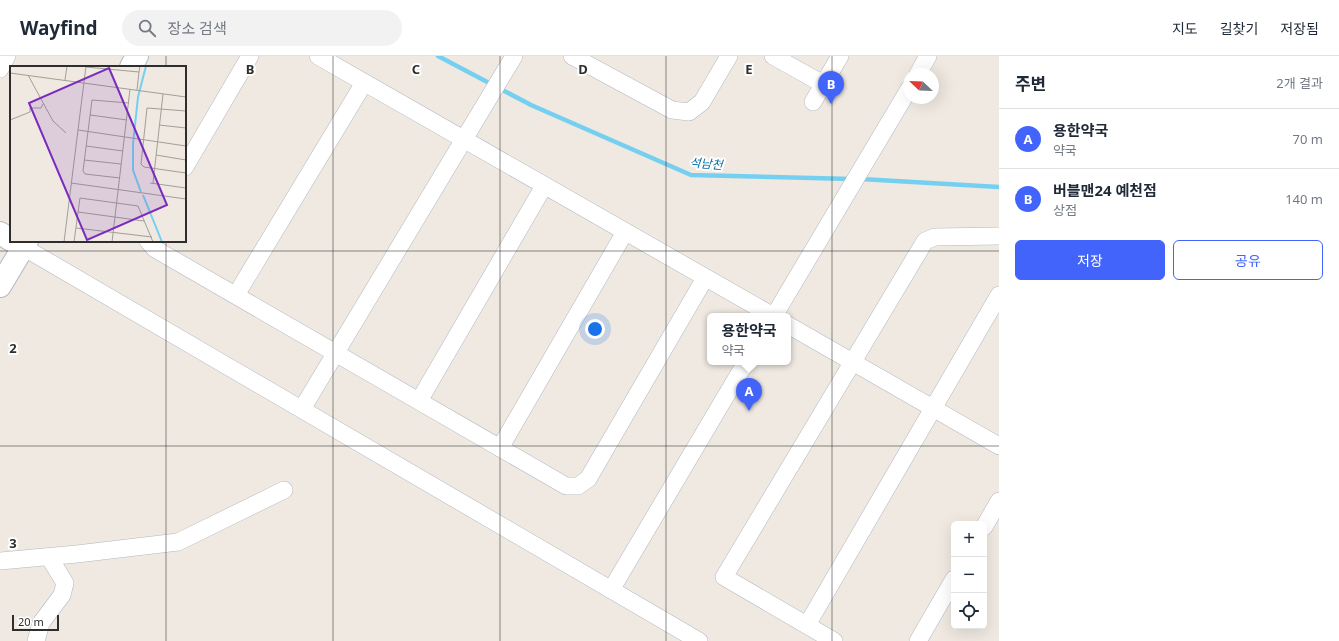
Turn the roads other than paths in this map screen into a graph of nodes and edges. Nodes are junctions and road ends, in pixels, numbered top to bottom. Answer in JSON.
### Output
{"nodes":[{"id":1,"x":7,"y":56,"type":"edge"},
{"id":2,"x":137,"y":56,"type":"edge"},
{"id":3,"x":250,"y":56,"type":"edge"},
{"id":4,"x":318,"y":56,"type":"edge"},
{"id":5,"x":514,"y":56,"type":"edge"},
{"id":6,"x":572,"y":56,"type":"edge"},
{"id":7,"x":729,"y":56,"type":"edge"},
{"id":8,"x":773,"y":56,"type":"edge"},
{"id":9,"x":840,"y":56,"type":"edge"},
{"id":10,"x":928,"y":56,"type":"edge"},
{"id":11,"x":132,"y":66,"type":"edge"},
{"id":12,"x":0,"y":68,"type":"edge"},
{"id":13,"x":921,"y":68,"type":"edge"},
{"id":14,"x":364,"y":82,"type":"junction"},
{"id":15,"x":823,"y":84,"type":"junction"},
{"id":16,"x":903,"y":99,"type":"edge"},
{"id":17,"x":813,"y":102,"type":"dead end"},
{"id":18,"x":464,"y":140,"type":"junction"},
{"id":19,"x":186,"y":165,"type":"edge"},
{"id":20,"x":544,"y":186,"type":"junction"},
{"id":21,"x":625,"y":232,"type":"junction"},
{"id":22,"x":0,"y":233,"type":"edge"},
{"id":23,"x":999,"y":236,"type":"edge"},
{"id":24,"x":10,"y":238,"type":"edge"},
{"id":25,"x":19,"y":242,"type":"edge"},
{"id":26,"x":149,"y":242,"type":"edge"},
{"id":27,"x":705,"y":278,"type":"junction"},
{"id":28,"x":0,"y":286,"type":"edge"},
{"id":29,"x":236,"y":295,"type":"junction"},
{"id":30,"x":999,"y":295,"type":"edge"},
{"id":31,"x":768,"y":313,"type":"edge"},
{"id":32,"x":775,"y":313,"type":"edge"},
{"id":33,"x":791,"y":327,"type":"edge"},
{"id":34,"x":336,"y":353,"type":"junction"},
{"id":35,"x":853,"y":362,"type":"junction"},
{"id":36,"x":744,"y":365,"type":"edge"},
{"id":37,"x":419,"y":401,"type":"junction"},
{"id":38,"x":933,"y":408,"type":"junction"},
{"id":39,"x":302,"y":409,"type":"junction"},
{"id":40,"x":999,"y":446,"type":"edge"},
{"id":41,"x":500,"y":448,"type":"junction"},
{"id":42,"x":284,"y":490,"type":"dead end"},
{"id":43,"x":999,"y":501,"type":"edge"},
{"id":44,"x":987,"y":522,"type":"edge"},
{"id":45,"x":50,"y":557,"type":"junction"},
{"id":46,"x":0,"y":561,"type":"edge"},
{"id":47,"x":951,"y":584,"type":"edge"},
{"id":48,"x":611,"y":590,"type":"junction"},
{"id":49,"x":807,"y":625,"type":"junction"},
{"id":50,"x":36,"y":641,"type":"edge"},
{"id":51,"x":699,"y":641,"type":"edge"},
{"id":52,"x":834,"y":641,"type":"edge"},
{"id":53,"x":918,"y":641,"type":"edge"}],
"edges":[{"from":1,"to":12,"type":"street"},
{"from":2,"to":11,"type":"street"},
{"from":3,"to":19,"type":"street"},
{"from":4,"to":14,"type":"street"},
{"from":5,"to":18,"type":"street"},
{"from":6,"to":7,"type":"street"},
{"from":8,"to":15,"type":"street"},
{"from":9,"to":15,"type":"street"},
{"from":10,"to":13,"type":"street"},
{"from":14,"to":18,"type":"street"},
{"from":14,"to":29,"type":"street"},
{"from":15,"to":17,"type":"street"},
{"from":16,"to":32,"type":"street"},
{"from":18,"to":20,"type":"street"},
{"from":18,"to":34,"type":"street"},
{"from":20,"to":21,"type":"street"},
{"from":20,"to":37,"type":"street"},
{"from":21,"to":27,"type":"street"},
{"from":21,"to":41,"type":"street"},
{"from":22,"to":24,"type":"street"},
{"from":23,"to":35,"type":"street"},
{"from":25,"to":28,"type":"street"},
{"from":25,"to":39,"type":"street"},
{"from":26,"to":29,"type":"street"},
{"from":27,"to":31,"type":"street"},
{"from":27,"to":41,"type":"street"},
{"from":29,"to":34,"type":"street"},
{"from":30,"to":38,"type":"street"},
{"from":33,"to":35,"type":"street"},
{"from":34,"to":37,"type":"street"},
{"from":34,"to":39,"type":"street"},
{"from":35,"to":38,"type":"street"},
{"from":35,"to":49,"type":"street"},
{"from":36,"to":48,"type":"street"},
{"from":37,"to":41,"type":"street"},
{"from":38,"to":40,"type":"street"},
{"from":38,"to":49,"type":"street"},
{"from":39,"to":48,"type":"street"},
{"from":42,"to":45,"type":"street"},
{"from":43,"to":44,"type":"street"},
{"from":45,"to":46,"type":"street"},
{"from":45,"to":50,"type":"street"},
{"from":47,"to":53,"type":"street"},
{"from":48,"to":51,"type":"street"},
{"from":49,"to":52,"type":"street"}]}
